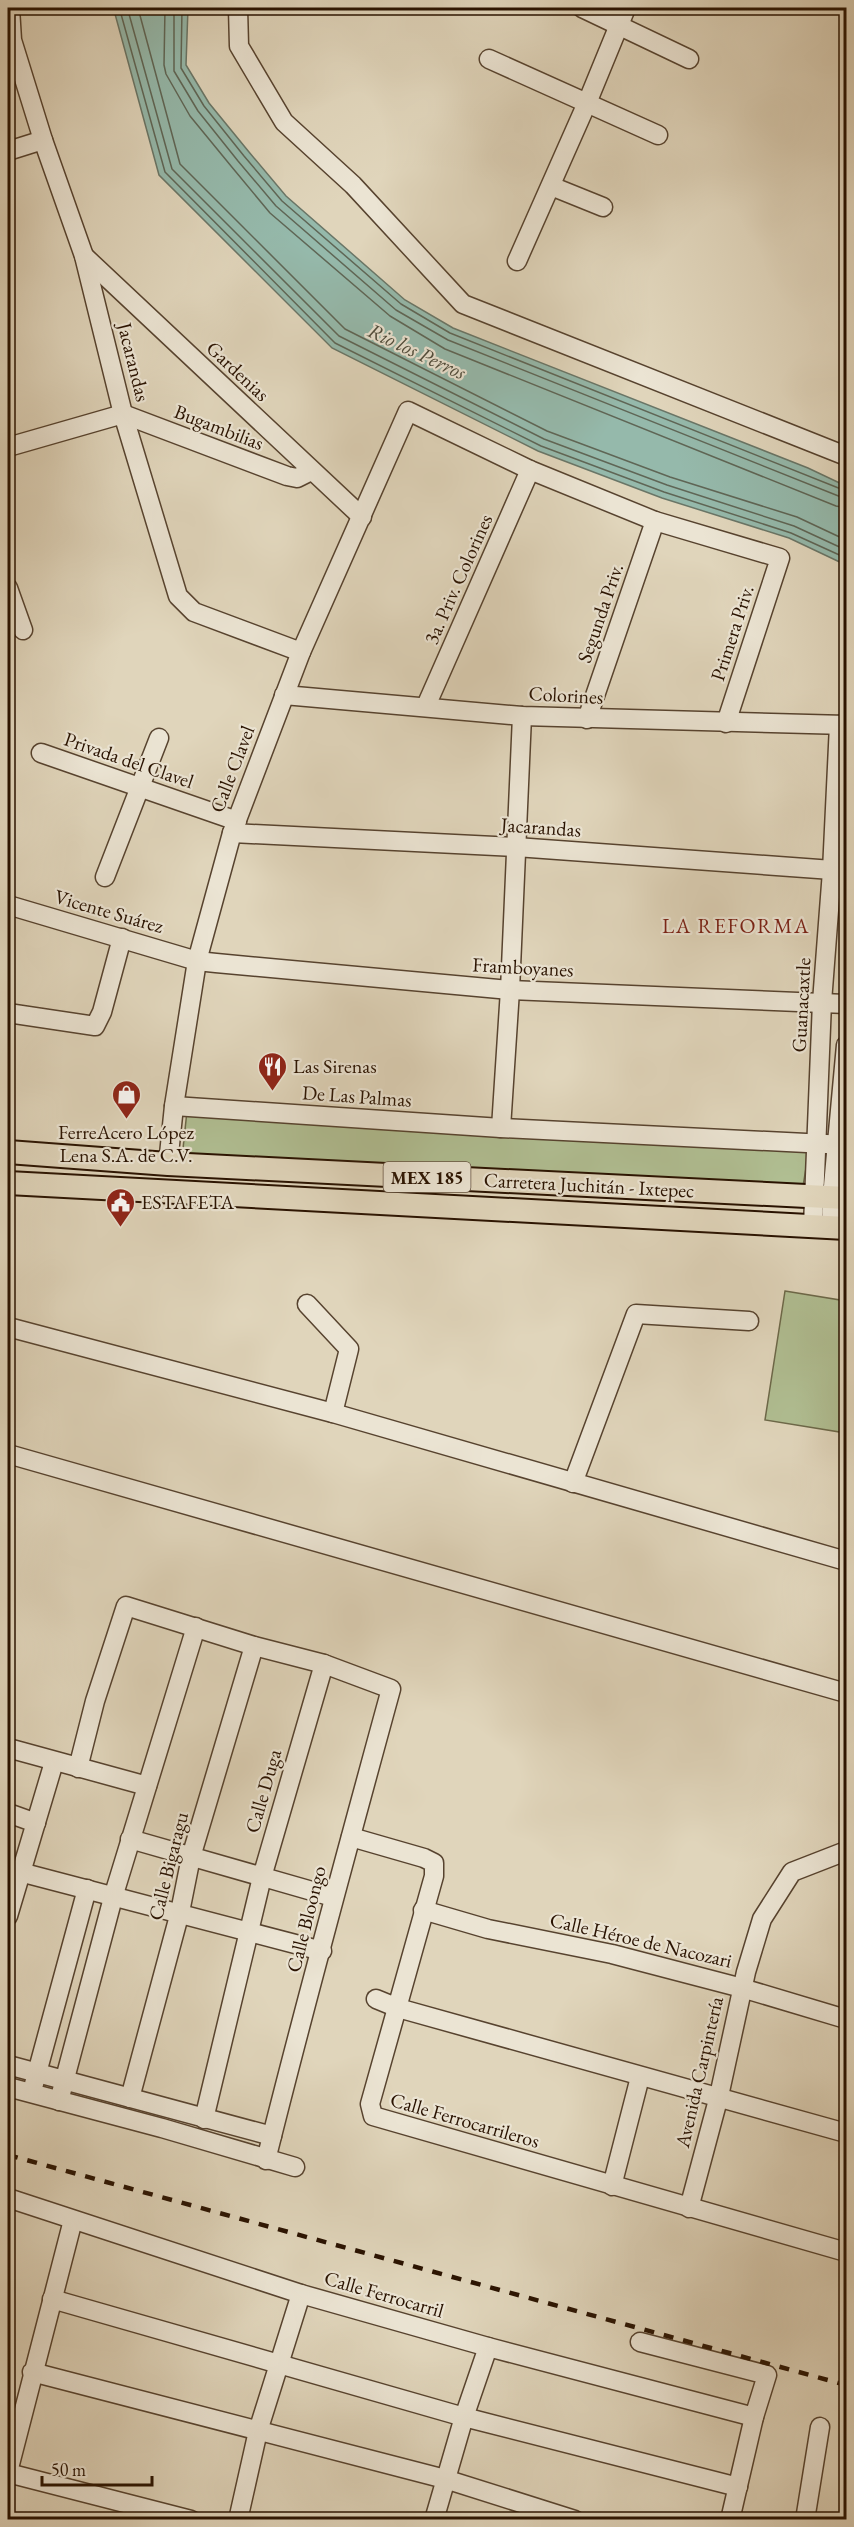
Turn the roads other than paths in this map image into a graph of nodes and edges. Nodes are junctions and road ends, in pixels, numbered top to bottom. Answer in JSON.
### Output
{"nodes":[{"id":1,"x":10,"y":8,"type":"edge"},
{"id":2,"x":238,"y":8,"type":"edge"},
{"id":3,"x":582,"y":8,"type":"edge"},
{"id":4,"x":623,"y":16,"type":"edge"},
{"id":5,"x":489,"y":59,"type":"dead end"},
{"id":6,"x":690,"y":59,"type":"dead end"},
{"id":7,"x":587,"y":104,"type":"junction"},
{"id":8,"x":658,"y":135,"type":"dead end"},
{"id":9,"x":43,"y":140,"type":"junction"},
{"id":10,"x":8,"y":151,"type":"edge"},
{"id":11,"x":551,"y":186,"type":"junction"},
{"id":12,"x":603,"y":207,"type":"dead end"},
{"id":13,"x":84,"y":256,"type":"junction"},
{"id":14,"x":517,"y":261,"type":"dead end"},
{"id":15,"x":123,"y":414,"type":"junction"},
{"id":16,"x":8,"y":447,"type":"edge"},
{"id":17,"x":846,"y":456,"type":"edge"},
{"id":18,"x":530,"y":470,"type":"junction"},
{"id":19,"x":311,"y":471,"type":"junction"},
{"id":20,"x":363,"y":517,"type":"junction"},
{"id":21,"x":655,"y":521,"type":"junction"},
{"id":22,"x":8,"y":588,"type":"edge"},
{"id":23,"x":23,"y":630,"type":"dead end"},
{"id":24,"x":301,"y":652,"type":"junction"},
{"id":25,"x":284,"y":696,"type":"junction"},
{"id":26,"x":426,"y":706,"type":"junction"},
{"id":27,"x":522,"y":716,"type":"junction"},
{"id":28,"x":587,"y":719,"type":"junction"},
{"id":29,"x":726,"y":723,"type":"junction"},
{"id":30,"x":843,"y":725,"type":"edge"},
{"id":31,"x":159,"y":738,"type":"dead end"},
{"id":32,"x":41,"y":753,"type":"dead end"},
{"id":33,"x":140,"y":787,"type":"junction"},
{"id":34,"x":234,"y":827,"type":"junction"},
{"id":35,"x":516,"y":847,"type":"junction"},
{"id":36,"x":839,"y":871,"type":"edge"},
{"id":37,"x":105,"y":877,"type":"dead end"},
{"id":38,"x":8,"y":905,"type":"edge"},
{"id":39,"x":122,"y":938,"type":"junction"},
{"id":40,"x":197,"y":961,"type":"junction"},
{"id":41,"x":510,"y":990,"type":"junction"},
{"id":42,"x":822,"y":1002,"type":"junction"},
{"id":43,"x":846,"y":1004,"type":"edge"},
{"id":44,"x":8,"y":1013,"type":"edge"},
{"id":45,"x":846,"y":1045,"type":"edge"},
{"id":46,"x":174,"y":1107,"type":"junction"},
{"id":47,"x":501,"y":1128,"type":"junction"},
{"id":48,"x":817,"y":1144,"type":"junction"},
{"id":49,"x":842,"y":1145,"type":"edge"},
{"id":50,"x":8,"y":1152,"type":"edge"},
{"id":51,"x":168,"y":1164,"type":"junction"},
{"id":52,"x":8,"y":1183,"type":"edge"},
{"id":53,"x":830,"y":1197,"type":"edge"},
{"id":54,"x":830,"y":1227,"type":"edge"},
{"id":55,"x":307,"y":1304,"type":"dead end"},
{"id":56,"x":749,"y":1321,"type":"dead end"},
{"id":57,"x":8,"y":1326,"type":"edge"},
{"id":58,"x":333,"y":1413,"type":"junction"},
{"id":59,"x":8,"y":1454,"type":"edge"},
{"id":60,"x":573,"y":1483,"type":"junction"},
{"id":61,"x":846,"y":1561,"type":"edge"},
{"id":62,"x":195,"y":1627,"type":"junction"},
{"id":63,"x":254,"y":1646,"type":"junction"},
{"id":64,"x":324,"y":1664,"type":"junction"},
{"id":65,"x":846,"y":1693,"type":"edge"},
{"id":66,"x":8,"y":1748,"type":"edge"},
{"id":67,"x":54,"y":1762,"type":"junction"},
{"id":68,"x":78,"y":1768,"type":"junction"},
{"id":69,"x":147,"y":1786,"type":"junction"},
{"id":70,"x":8,"y":1813,"type":"edge"},
{"id":71,"x":36,"y":1823,"type":"junction"},
{"id":72,"x":351,"y":1837,"type":"junction"},
{"id":73,"x":130,"y":1839,"type":"junction"},
{"id":74,"x":846,"y":1851,"type":"edge"},
{"id":75,"x":191,"y":1857,"type":"junction"},
{"id":76,"x":20,"y":1872,"type":"junction"},
{"id":77,"x":262,"y":1877,"type":"junction"},
{"id":78,"x":87,"y":1889,"type":"junction"},
{"id":79,"x":114,"y":1894,"type":"junction"},
{"id":80,"x":333,"y":1897,"type":"junction"},
{"id":81,"x":423,"y":1910,"type":"junction"},
{"id":82,"x":180,"y":1912,"type":"junction"},
{"id":83,"x":8,"y":1916,"type":"edge"},
{"id":84,"x":248,"y":1931,"type":"junction"},
{"id":85,"x":322,"y":1951,"type":"junction"},
{"id":86,"x":742,"y":1988,"type":"junction"},
{"id":87,"x":376,"y":1998,"type":"dead end"},
{"id":88,"x":399,"y":2008,"type":"junction"},
{"id":89,"x":846,"y":2019,"type":"edge"},
{"id":90,"x":8,"y":2065,"type":"edge"},
{"id":91,"x":37,"y":2073,"type":"junction"},
{"id":92,"x":640,"y":2077,"type":"junction"},
{"id":93,"x":64,"y":2081,"type":"junction"},
{"id":94,"x":8,"y":2087,"type":"edge"},
{"id":95,"x":32,"y":2094,"type":"junction"},
{"id":96,"x":719,"y":2096,"type":"junction"},
{"id":97,"x":130,"y":2098,"type":"junction"},
{"id":98,"x":59,"y":2101,"type":"junction"},
{"id":99,"x":204,"y":2119,"type":"junction"},
{"id":100,"x":846,"y":2133,"type":"edge"},
{"id":101,"x":272,"y":2136,"type":"junction"},
{"id":102,"x":266,"y":2160,"type":"junction"},
{"id":103,"x":295,"y":2167,"type":"dead end"},
{"id":104,"x":612,"y":2186,"type":"junction"},
{"id":105,"x":8,"y":2198,"type":"edge"},
{"id":106,"x":689,"y":2208,"type":"junction"},
{"id":107,"x":73,"y":2220,"type":"junction"},
{"id":108,"x":846,"y":2252,"type":"edge"},
{"id":109,"x":301,"y":2294,"type":"junction"},
{"id":110,"x":52,"y":2299,"type":"junction"},
{"id":111,"x":640,"y":2342,"type":"dead end"},
{"id":112,"x":488,"y":2347,"type":"junction"},
{"id":113,"x":280,"y":2364,"type":"junction"},
{"id":114,"x":32,"y":2372,"type":"junction"},
{"id":115,"x":464,"y":2417,"type":"junction"},
{"id":116,"x":754,"y":2417,"type":"junction"},
{"id":117,"x":820,"y":2427,"type":"dead end"},
{"id":118,"x":258,"y":2431,"type":"junction"},
{"id":119,"x":8,"y":2472,"type":"edge"},
{"id":120,"x":444,"y":2479,"type":"junction"},
{"id":121,"x":738,"y":2487,"type":"junction"},
{"id":122,"x":191,"y":2520,"type":"edge"},
{"id":123,"x":238,"y":2520,"type":"edge"},
{"id":124,"x":434,"y":2520,"type":"edge"},
{"id":125,"x":575,"y":2520,"type":"edge"},
{"id":126,"x":730,"y":2520,"type":"edge"},
{"id":127,"x":805,"y":2520,"type":"edge"}],
"edges":[{"from":1,"to":9,"type":"street","name":"Jacarandas"},
{"from":2,"to":17,"type":"street"},
{"from":3,"to":4,"type":"street"},
{"from":4,"to":6,"type":"street"},
{"from":4,"to":7,"type":"street"},
{"from":5,"to":7,"type":"street"},
{"from":7,"to":8,"type":"street"},
{"from":7,"to":11,"type":"street"},
{"from":9,"to":10,"type":"street"},
{"from":9,"to":13,"type":"street","name":"Jacarandas"},
{"from":11,"to":12,"type":"street"},
{"from":11,"to":14,"type":"street"},
{"from":13,"to":15,"type":"street","name":"Jacarandas"},
{"from":13,"to":19,"type":"street","name":"Gardenias"},
{"from":15,"to":16,"type":"street"},
{"from":15,"to":19,"type":"street","name":"Bugambilias"},
{"from":15,"to":24,"type":"street","name":"Jacarandas"},
{"from":18,"to":20,"type":"street","name":"Calle Clavel"},
{"from":18,"to":21,"type":"street"},
{"from":18,"to":26,"type":"street","name":"3a. Priv. Colorines"},
{"from":19,"to":20,"type":"street","name":"Gardenias"},
{"from":20,"to":24,"type":"street","name":"Calle Clavel"},
{"from":21,"to":28,"type":"street","name":"Segunda Priv."},
{"from":21,"to":29,"type":"street","name":"Primera Priv."},
{"from":22,"to":23,"type":"street"},
{"from":24,"to":25,"type":"street","name":"Calle Clavel"},
{"from":25,"to":26,"type":"street","name":"Colorines"},
{"from":25,"to":34,"type":"street","name":"Calle Clavel"},
{"from":26,"to":27,"type":"street","name":"Colorines"},
{"from":27,"to":28,"type":"street","name":"Colorines"},
{"from":27,"to":35,"type":"street"},
{"from":28,"to":29,"type":"street","name":"Colorines"},
{"from":29,"to":30,"type":"street","name":"Colorines"},
{"from":30,"to":36,"type":"street","name":"Guanacaxtle"},
{"from":31,"to":33,"type":"street"},
{"from":32,"to":33,"type":"street","name":"Privada del Clavel"},
{"from":33,"to":34,"type":"street","name":"Privada del Clavel"},
{"from":33,"to":37,"type":"street"},
{"from":34,"to":35,"type":"street","name":"Jacarandas"},
{"from":34,"to":40,"type":"street","name":"Calle Clavel"},
{"from":35,"to":36,"type":"street","name":"Jacarandas"},
{"from":35,"to":41,"type":"street"},
{"from":36,"to":42,"type":"street","name":"Guanacaxtle"},
{"from":38,"to":39,"type":"street","name":"Vicente Suárez"},
{"from":39,"to":40,"type":"street","name":"Vicente Suárez"},
{"from":39,"to":44,"type":"street"},
{"from":40,"to":41,"type":"street","name":"Framboyanes"},
{"from":40,"to":46,"type":"street","name":"Calle Clavel"},
{"from":41,"to":42,"type":"street","name":"Framboyanes"},
{"from":41,"to":47,"type":"street"},
{"from":42,"to":43,"type":"street","name":"Framboyanes"},
{"from":42,"to":48,"type":"street","name":"Guanacaxtle"},
{"from":45,"to":49,"type":"street"},
{"from":46,"to":47,"type":"street","name":"De Las Palmas"},
{"from":46,"to":51,"type":"street","name":"Calle Clavel"},
{"from":47,"to":48,"type":"street","name":"De Las Palmas"},
{"from":48,"to":49,"type":"street","name":"De Las Palmas"},
{"from":48,"to":53,"type":"street","name":"Guanacaxtle"},
{"from":49,"to":53,"type":"street"},
{"from":50,"to":51,"type":"main road","name":"Carretera Juchitán - Ixtepec","number":"MEX 185"},
{"from":51,"to":53,"type":"main road","name":"Carretera Juchitán - Ixtepec","number":"MEX 185"},
{"from":52,"to":54,"type":"main road","name":"Carretera Juchitán - Ixtepec","number":"MEX 185"},
{"from":53,"to":54,"type":"street"},
{"from":55,"to":58,"type":"street"},
{"from":56,"to":60,"type":"street"},
{"from":57,"to":58,"type":"street"},
{"from":58,"to":60,"type":"street"},
{"from":59,"to":65,"type":"street"},
{"from":60,"to":61,"type":"street"},
{"from":62,"to":63,"type":"street"},
{"from":62,"to":68,"type":"street"},
{"from":62,"to":69,"type":"street"},
{"from":63,"to":64,"type":"street"},
{"from":63,"to":75,"type":"street","name":"Calle Bigaragu"},
{"from":64,"to":72,"type":"street","name":"Calle Bloongo"},
{"from":64,"to":77,"type":"street","name":"Calle Duga"},
{"from":66,"to":67,"type":"street"},
{"from":67,"to":68,"type":"street"},
{"from":67,"to":71,"type":"street"},
{"from":68,"to":69,"type":"street"},
{"from":69,"to":73,"type":"street"},
{"from":70,"to":71,"type":"street"},
{"from":71,"to":76,"type":"street"},
{"from":72,"to":80,"type":"street","name":"Calle Bloongo"},
{"from":72,"to":81,"type":"street","name":"Calle Ferrocarrileros"},
{"from":73,"to":75,"type":"street"},
{"from":73,"to":79,"type":"street"},
{"from":74,"to":86,"type":"street","name":"Avenida Carpintería"},
{"from":75,"to":77,"type":"street"},
{"from":75,"to":82,"type":"street","name":"Calle Bigaragu"},
{"from":76,"to":78,"type":"street"},
{"from":76,"to":83,"type":"street"},
{"from":77,"to":80,"type":"street"},
{"from":77,"to":84,"type":"street","name":"Calle Duga"},
{"from":78,"to":79,"type":"street"},
{"from":78,"to":91,"type":"street"},
{"from":79,"to":82,"type":"street"},
{"from":79,"to":93,"type":"street"},
{"from":80,"to":85,"type":"street","name":"Calle Bloongo"},
{"from":81,"to":86,"type":"street","name":"Calle Héroe de Nacozari"},
{"from":81,"to":88,"type":"street","name":"Calle Ferrocarrileros"},
{"from":82,"to":84,"type":"street"},
{"from":82,"to":97,"type":"street","name":"Calle Bigaragu"},
{"from":84,"to":85,"type":"street"},
{"from":84,"to":99,"type":"street","name":"Calle Duga"},
{"from":85,"to":101,"type":"street","name":"Calle Bloongo"},
{"from":86,"to":89,"type":"street","name":"Calle Héroe de Nacozari"},
{"from":86,"to":96,"type":"street","name":"Avenida Carpintería"},
{"from":87,"to":88,"type":"street"},
{"from":88,"to":92,"type":"street"},
{"from":88,"to":104,"type":"street","name":"Calle Ferrocarrileros"},
{"from":90,"to":91,"type":"street"},
{"from":91,"to":93,"type":"street"},
{"from":91,"to":95,"type":"street"},
{"from":92,"to":96,"type":"street"},
{"from":92,"to":104,"type":"street"},
{"from":93,"to":97,"type":"street"},
{"from":93,"to":98,"type":"street"},
{"from":94,"to":95,"type":"street"},
{"from":95,"to":98,"type":"street"},
{"from":96,"to":100,"type":"street"},
{"from":96,"to":106,"type":"street","name":"Avenida Carpintería"},
{"from":97,"to":99,"type":"street"},
{"from":98,"to":102,"type":"street"},
{"from":99,"to":101,"type":"street"},
{"from":101,"to":102,"type":"street","name":"Calle Bloongo"},
{"from":102,"to":103,"type":"street"},
{"from":104,"to":106,"type":"street","name":"Calle Ferrocarrileros"},
{"from":105,"to":107,"type":"street","name":"Calle Ferrocarril"},
{"from":106,"to":108,"type":"street","name":"Calle Ferrocarrileros"},
{"from":107,"to":109,"type":"street","name":"Calle Ferrocarril"},
{"from":107,"to":110,"type":"street"},
{"from":109,"to":112,"type":"street","name":"Calle Ferrocarril"},
{"from":109,"to":113,"type":"street"},
{"from":110,"to":113,"type":"street"},
{"from":110,"to":114,"type":"street"},
{"from":111,"to":116,"type":"street"},
{"from":112,"to":115,"type":"street"},
{"from":112,"to":116,"type":"street","name":"Calle Ferrocarril"},
{"from":113,"to":115,"type":"street"},
{"from":113,"to":118,"type":"street"},
{"from":114,"to":118,"type":"street"},
{"from":114,"to":119,"type":"street"},
{"from":115,"to":120,"type":"street"},
{"from":115,"to":121,"type":"street"},
{"from":116,"to":121,"type":"street"},
{"from":117,"to":127,"type":"street"},
{"from":118,"to":120,"type":"street"},
{"from":118,"to":123,"type":"street"},
{"from":119,"to":122,"type":"street"},
{"from":120,"to":124,"type":"street"},
{"from":120,"to":125,"type":"street"},
{"from":121,"to":126,"type":"street"}]}
